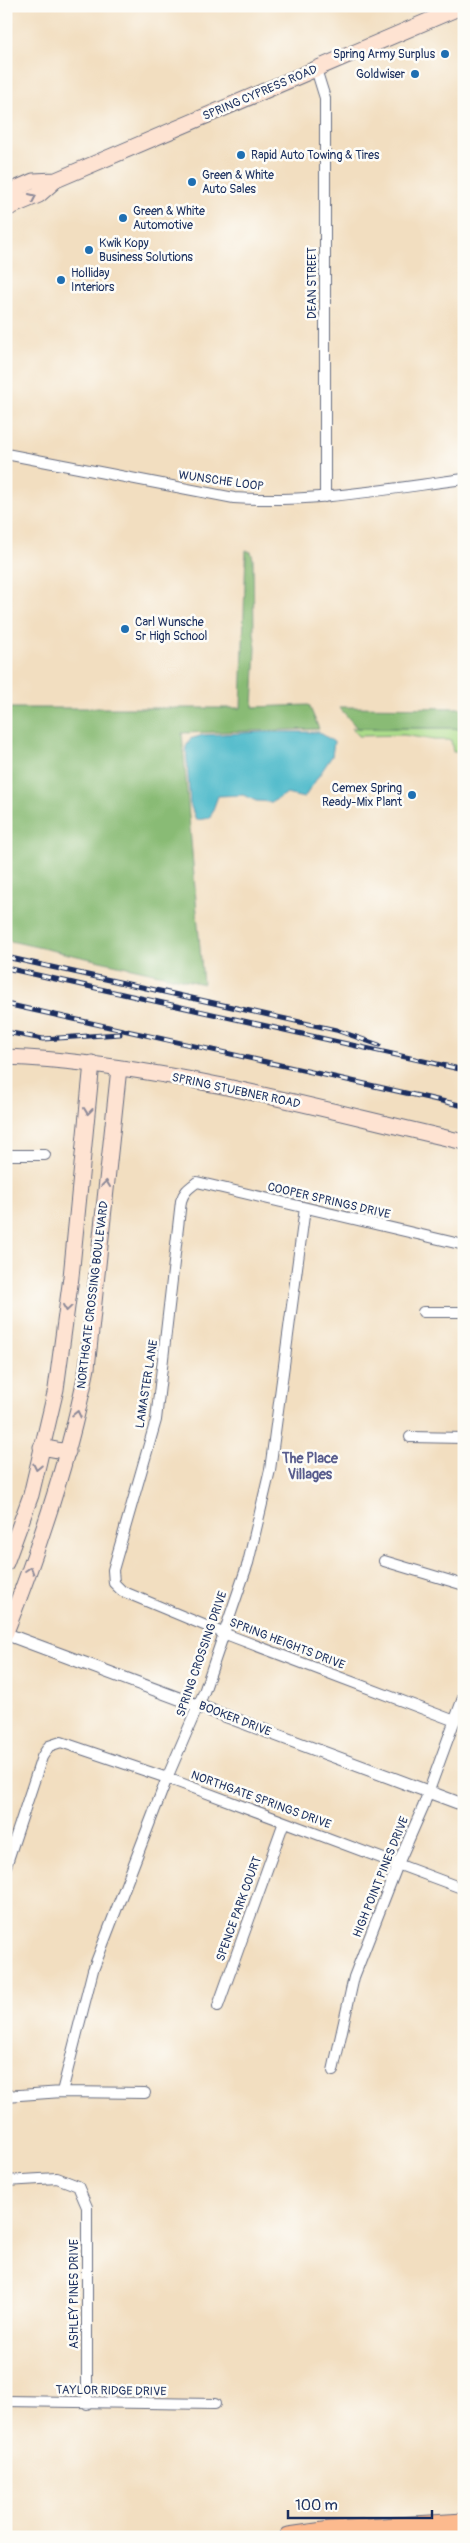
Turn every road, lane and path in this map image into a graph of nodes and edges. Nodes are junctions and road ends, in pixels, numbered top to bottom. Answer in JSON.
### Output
{"nodes":[{"id":1,"x":463,"y":6,"type":"edge"},
{"id":2,"x":316,"y":69,"type":"junction"},
{"id":3,"x":56,"y":180,"type":"junction"},
{"id":4,"x":6,"y":193,"type":"edge"},
{"id":5,"x":6,"y":209,"type":"edge"},
{"id":6,"x":6,"y":454,"type":"edge"},
{"id":7,"x":464,"y":479,"type":"edge"},
{"id":8,"x":325,"y":498,"type":"junction"},
{"id":9,"x":6,"y":1057,"type":"edge"},
{"id":10,"x":92,"y":1063,"type":"junction"},
{"id":11,"x":119,"y":1068,"type":"junction"},
{"id":12,"x":464,"y":1142,"type":"edge"},
{"id":13,"x":6,"y":1155,"type":"edge"},
{"id":14,"x":45,"y":1155,"type":"dead end"},
{"id":15,"x":190,"y":1187,"type":"joint"},
{"id":16,"x":305,"y":1208,"type":"junction"},
{"id":17,"x":464,"y":1245,"type":"edge"},
{"id":18,"x":72,"y":1271,"type":"junction"},
{"id":19,"x":95,"y":1273,"type":"junction"},
{"id":20,"x":423,"y":1312,"type":"dead end"},
{"id":21,"x":464,"y":1312,"type":"edge"},
{"id":22,"x":410,"y":1437,"type":"dead end"},
{"id":23,"x":464,"y":1438,"type":"edge"},
{"id":24,"x":41,"y":1447,"type":"junction"},
{"id":25,"x":68,"y":1452,"type":"junction"},
{"id":26,"x":384,"y":1561,"type":"dead end"},
{"id":27,"x":6,"y":1562,"type":"edge"},
{"id":28,"x":114,"y":1584,"type":"joint"},
{"id":29,"x":464,"y":1585,"type":"edge"},
{"id":30,"x":6,"y":1633,"type":"edge"},
{"id":31,"x":223,"y":1633,"type":"junction"},
{"id":32,"x":464,"y":1695,"type":"edge"},
{"id":33,"x":198,"y":1705,"type":"junction"},
{"id":34,"x":455,"y":1721,"type":"junction"},
{"id":35,"x":166,"y":1778,"type":"junction"},
{"id":36,"x":429,"y":1792,"type":"junction"},
{"id":37,"x":464,"y":1804,"type":"edge"},
{"id":38,"x":284,"y":1822,"type":"junction"},
{"id":39,"x":398,"y":1864,"type":"junction"},
{"id":40,"x":6,"y":1866,"type":"edge"},
{"id":41,"x":464,"y":1889,"type":"edge"},
{"id":42,"x":218,"y":2006,"type":"dead end"},
{"id":43,"x":333,"y":2071,"type":"dead end"},
{"id":44,"x":62,"y":2092,"type":"junction"},
{"id":45,"x":145,"y":2093,"type":"dead end"},
{"id":46,"x":6,"y":2096,"type":"edge"},
{"id":47,"x":6,"y":2181,"type":"edge"},
{"id":48,"x":6,"y":2401,"type":"edge"},
{"id":49,"x":87,"y":2404,"type":"junction"},
{"id":50,"x":215,"y":2404,"type":"dead end"},
{"id":51,"x":464,"y":2523,"type":"edge"},
{"id":52,"x":289,"y":2537,"type":"edge"}],
"edges":[{"from":1,"to":2,"type":"main road","name":"SPRING CYPRESS ROAD"},
{"from":2,"to":3,"type":"main road","name":"SPRING CYPRESS ROAD"},
{"from":2,"to":8,"type":"street","name":"DEAN STREET"},
{"from":3,"to":4,"type":"main road","name":"SPRING CYPRESS ROAD"},
{"from":5,"to":3,"type":"main road","name":"SPRING CYPRESS ROAD","one_way":true},
{"from":6,"to":8,"type":"street","name":"WUNSCHE LOOP"},
{"from":7,"to":8,"type":"street","name":"WUNSCHE LOOP"},
{"from":9,"to":10,"type":"main road","name":"SPRING STUEBNER ROAD"},
{"from":10,"to":11,"type":"main road","name":"SPRING STUEBNER ROAD"},
{"from":10,"to":18,"type":"main road","name":"NORTHGATE CROSSING BOULEVARD","one_way":true},
{"from":11,"to":12,"type":"main road","name":"SPRING STUEBNER ROAD"},
{"from":19,"to":11,"type":"main road","name":"NORTHGATE CROSSING BOULEVARD","one_way":true},
{"from":13,"to":14,"type":"street"},
{"from":15,"to":16,"type":"street","name":"COOPER SPRINGS DRIVE"},
{"from":15,"to":28,"type":"street","name":"LAMASTER LANE"},
{"from":16,"to":17,"type":"street","name":"COOPER SPRINGS DRIVE"},
{"from":16,"to":31,"type":"street","name":"SPRING CROSSING DRIVE"},
{"from":18,"to":19,"type":"main road"},
{"from":18,"to":24,"type":"main road","name":"NORTHGATE CROSSING BOULEVARD","one_way":true},
{"from":25,"to":19,"type":"main road","name":"NORTHGATE CROSSING BOULEVARD","one_way":true},
{"from":20,"to":21,"type":"street"},
{"from":22,"to":23,"type":"street"},
{"from":24,"to":25,"type":"main road"},
{"from":24,"to":27,"type":"main road","name":"NORTHGATE CROSSING BOULEVARD","one_way":true},
{"from":30,"to":25,"type":"main road","name":"NORTHGATE CROSSING BOULEVARD","one_way":true},
{"from":26,"to":29,"type":"street"},
{"from":28,"to":31,"type":"street","name":"SPRING HEIGHTS DRIVE"},
{"from":30,"to":33,"type":"street","name":"BOOKER DRIVE"},
{"from":31,"to":33,"type":"street","name":"SPRING CROSSING DRIVE"},
{"from":31,"to":34,"type":"street","name":"SPRING HEIGHTS DRIVE"},
{"from":32,"to":34,"type":"street","name":"HIGH POINT PINES DRIVE"},
{"from":33,"to":35,"type":"street","name":"SPRING CROSSING DRIVE"},
{"from":33,"to":36,"type":"street","name":"BOOKER DRIVE"},
{"from":34,"to":36,"type":"street","name":"HIGH POINT PINES DRIVE"},
{"from":35,"to":38,"type":"street","name":"NORTHGATE SPRINGS DRIVE"},
{"from":35,"to":40,"type":"street","name":"NORTHGATE SPRINGS DRIVE"},
{"from":35,"to":44,"type":"street","name":"SPRING CROSSING DRIVE"},
{"from":36,"to":37,"type":"street","name":"BOOKER DRIVE"},
{"from":36,"to":39,"type":"street","name":"HIGH POINT PINES DRIVE"},
{"from":38,"to":39,"type":"street","name":"NORTHGATE SPRINGS DRIVE"},
{"from":38,"to":42,"type":"street","name":"SPENCE PARK COURT"},
{"from":39,"to":41,"type":"street","name":"NORTHGATE SPRINGS DRIVE"},
{"from":39,"to":43,"type":"street","name":"HIGH POINT PINES DRIVE"},
{"from":44,"to":45,"type":"street"},
{"from":44,"to":46,"type":"street"},
{"from":47,"to":49,"type":"street","name":"ASHLEY PINES DRIVE"},
{"from":48,"to":49,"type":"street","name":"TAYLOR RIDGE DRIVE"},
{"from":49,"to":50,"type":"street","name":"TAYLOR RIDGE DRIVE"},
{"from":51,"to":52,"type":"highway"}]}
